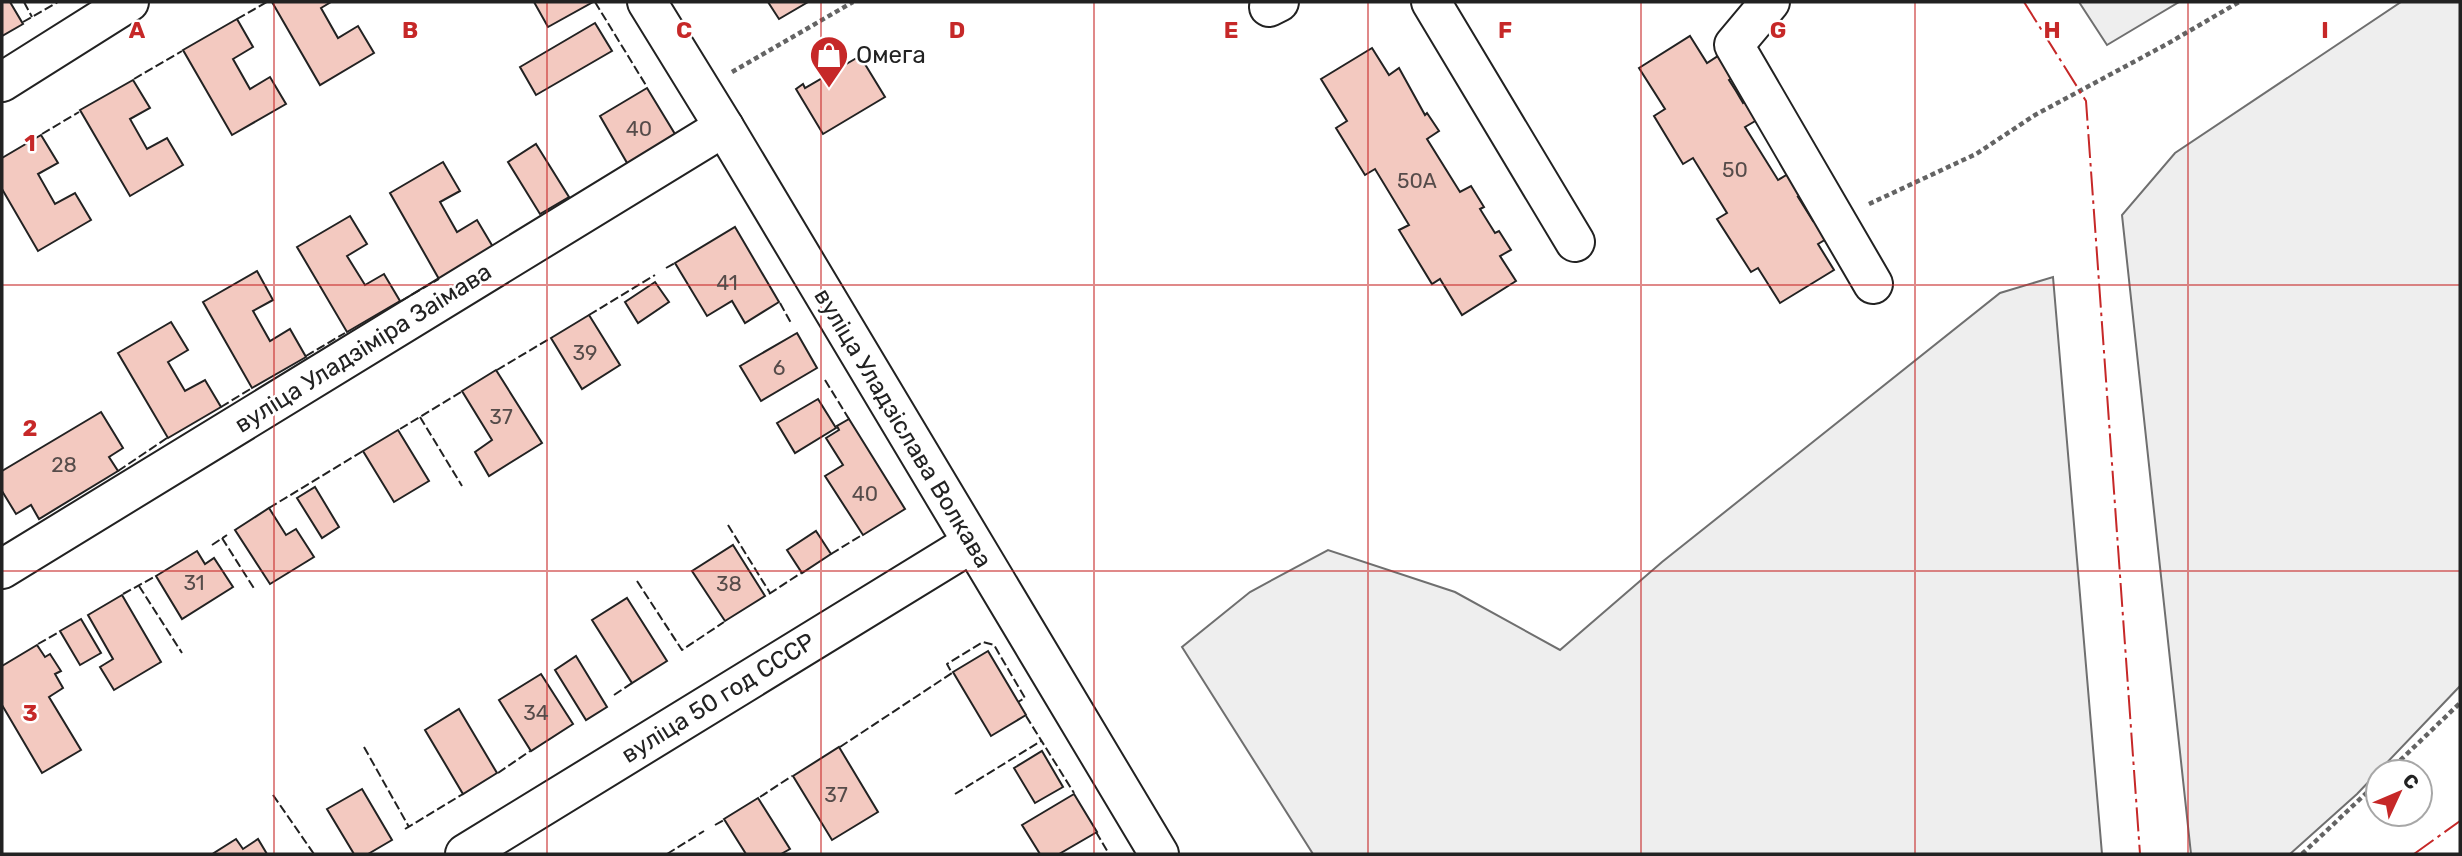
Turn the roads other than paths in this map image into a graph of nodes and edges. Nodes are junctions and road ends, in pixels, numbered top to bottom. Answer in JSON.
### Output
{"nodes":[{"id":1,"x":129,"y":2,"type":"edge"},
{"id":2,"x":647,"y":2,"type":"edge"},
{"id":3,"x":1431,"y":2,"type":"edge"},
{"id":4,"x":1770,"y":2,"type":"edge"},
{"id":5,"x":2,"y":82,"type":"edge"},
{"id":6,"x":724,"y":127,"type":"junction"},
{"id":7,"x":1575,"y":242,"type":"dead end"},
{"id":8,"x":1873,"y":284,"type":"dead end"},
{"id":9,"x":972,"y":543,"type":"junction"},
{"id":10,"x":2,"y":569,"type":"edge"},
{"id":11,"x":465,"y":854,"type":"edge"},
{"id":12,"x":1159,"y":854,"type":"edge"}],
"edges":[{"from":1,"to":5,"type":"street"},
{"from":2,"to":6,"type":"street","name":"вуліца Уладзіслава Волкава"},
{"from":3,"to":7,"type":"street"},
{"from":4,"to":8,"type":"street"},
{"from":6,"to":9,"type":"street","name":"вуліца Уладзіслава Волкава"},
{"from":6,"to":10,"type":"street","name":"вуліца Уладзіміра Заімава"},
{"from":9,"to":11,"type":"street","name":"вуліца 50 год СССР"},
{"from":9,"to":12,"type":"street","name":"вуліца Уладзіслава Волкава"}]}
